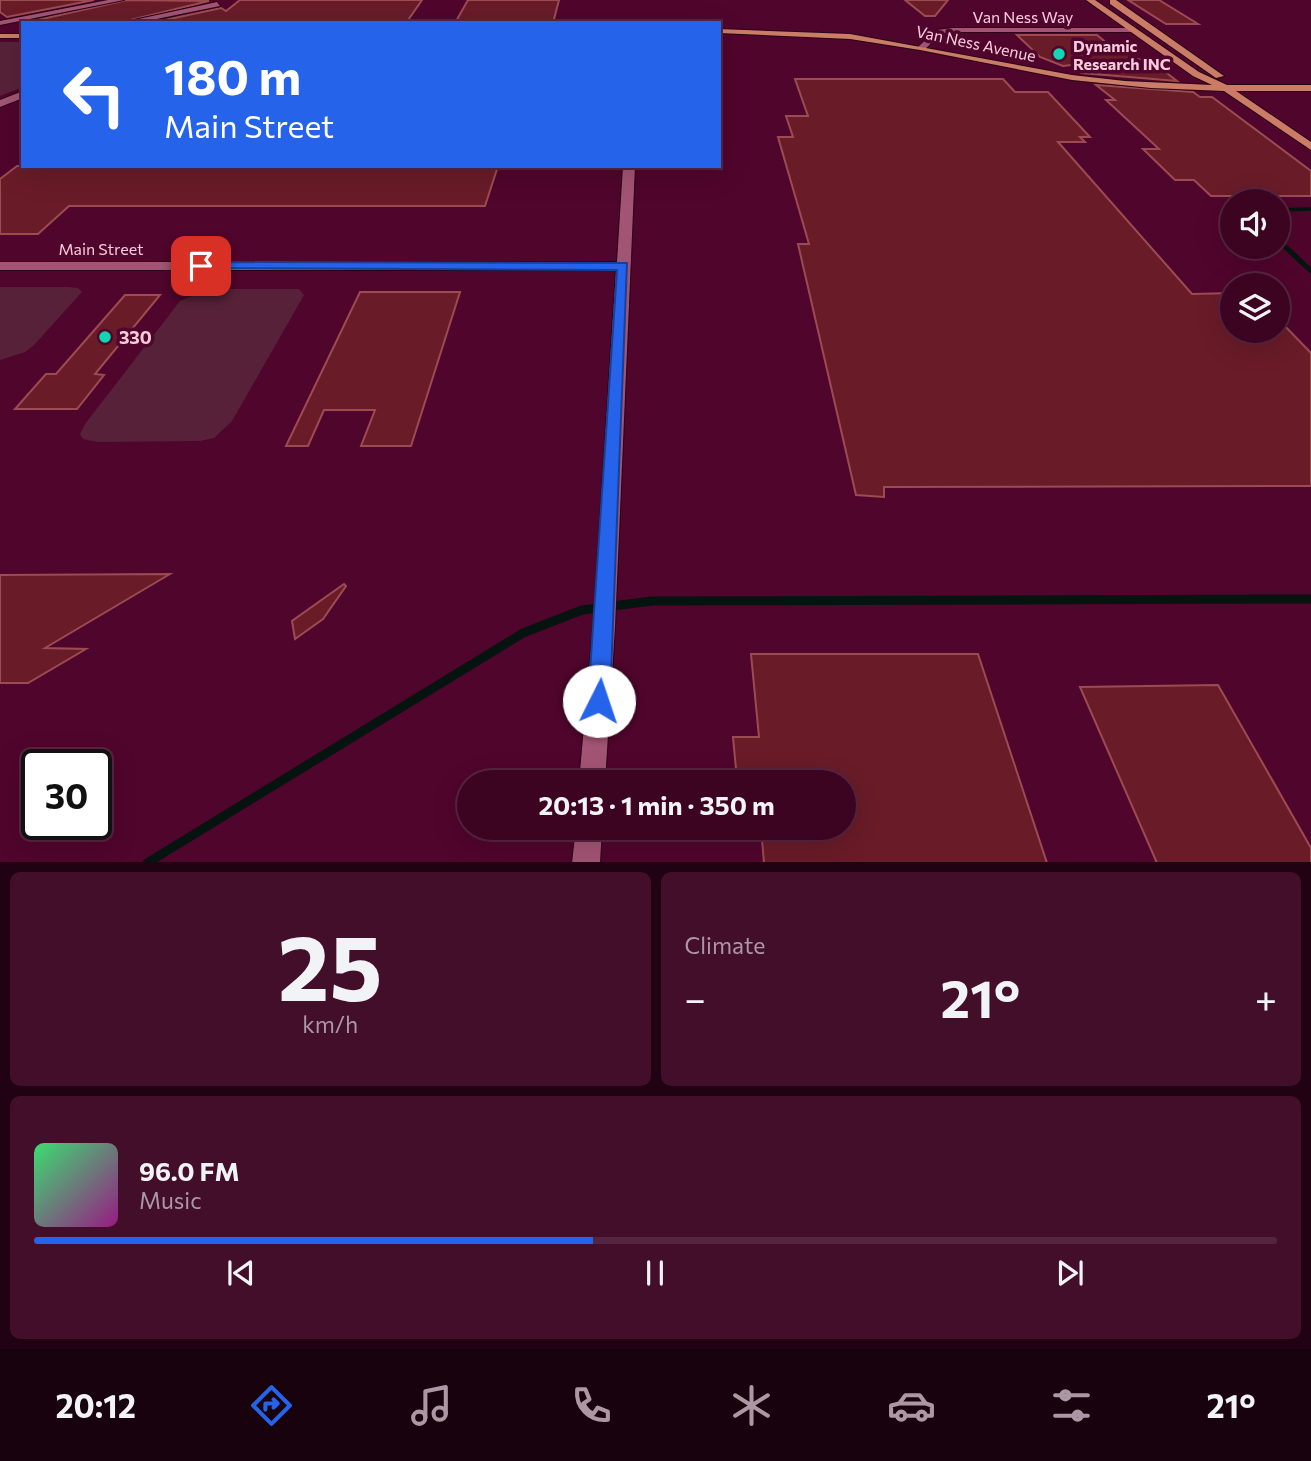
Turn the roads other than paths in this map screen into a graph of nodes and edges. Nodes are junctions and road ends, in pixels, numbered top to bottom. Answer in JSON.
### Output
{"nodes":[{"id":1,"x":97,"y":0,"type":"edge"},
{"id":2,"x":120,"y":0,"type":"edge"},
{"id":3,"x":1090,"y":0,"type":"edge"},
{"id":4,"x":1110,"y":0,"type":"edge"},
{"id":5,"x":220,"y":2,"type":"edge"},
{"id":6,"x":200,"y":16,"type":"dead end"},
{"id":7,"x":0,"y":20,"type":"edge"},
{"id":8,"x":133,"y":21,"type":"edge"},
{"id":9,"x":1132,"y":30,"type":"junction"},
{"id":10,"x":721,"y":31,"type":"edge"},
{"id":11,"x":0,"y":36,"type":"edge"},
{"id":12,"x":21,"y":36,"type":"edge"},
{"id":13,"x":921,"y":48,"type":"junction"},
{"id":14,"x":1226,"y":88,"type":"junction"},
{"id":15,"x":1311,"y":88,"type":"edge"},
{"id":16,"x":21,"y":95,"type":"edge"},
{"id":17,"x":0,"y":104,"type":"edge"},
{"id":18,"x":1311,"y":146,"type":"edge"},
{"id":19,"x":629,"y":168,"type":"edge"},
{"id":20,"x":0,"y":266,"type":"edge"},
{"id":21,"x":623,"y":266,"type":"junction"},
{"id":22,"x":593,"y":770,"type":"edge"},
{"id":23,"x":588,"y":840,"type":"edge"},
{"id":24,"x":586,"y":862,"type":"edge"}],
"edges":[{"from":1,"to":7,"type":"street"},
{"from":2,"to":7,"type":"street"},
{"from":3,"to":9,"type":"main road"},
{"from":4,"to":14,"type":"main road"},
{"from":5,"to":6,"type":"street"},
{"from":5,"to":8,"type":"street"},
{"from":9,"to":13,"type":"street","name":"Van Ness Way"},
{"from":9,"to":14,"type":"main road"},
{"from":10,"to":13,"type":"main road","name":"Van Ness Avenue"},
{"from":11,"to":12,"type":"main road"},
{"from":13,"to":14,"type":"main road","name":"Van Ness Avenue"},
{"from":14,"to":15,"type":"main road","name":"Van Ness Avenue"},
{"from":14,"to":18,"type":"main road"},
{"from":16,"to":17,"type":"street"},
{"from":19,"to":21,"type":"street"},
{"from":20,"to":21,"type":"street","name":"Main Street"},
{"from":21,"to":22,"type":"street"},
{"from":23,"to":24,"type":"street"}]}
